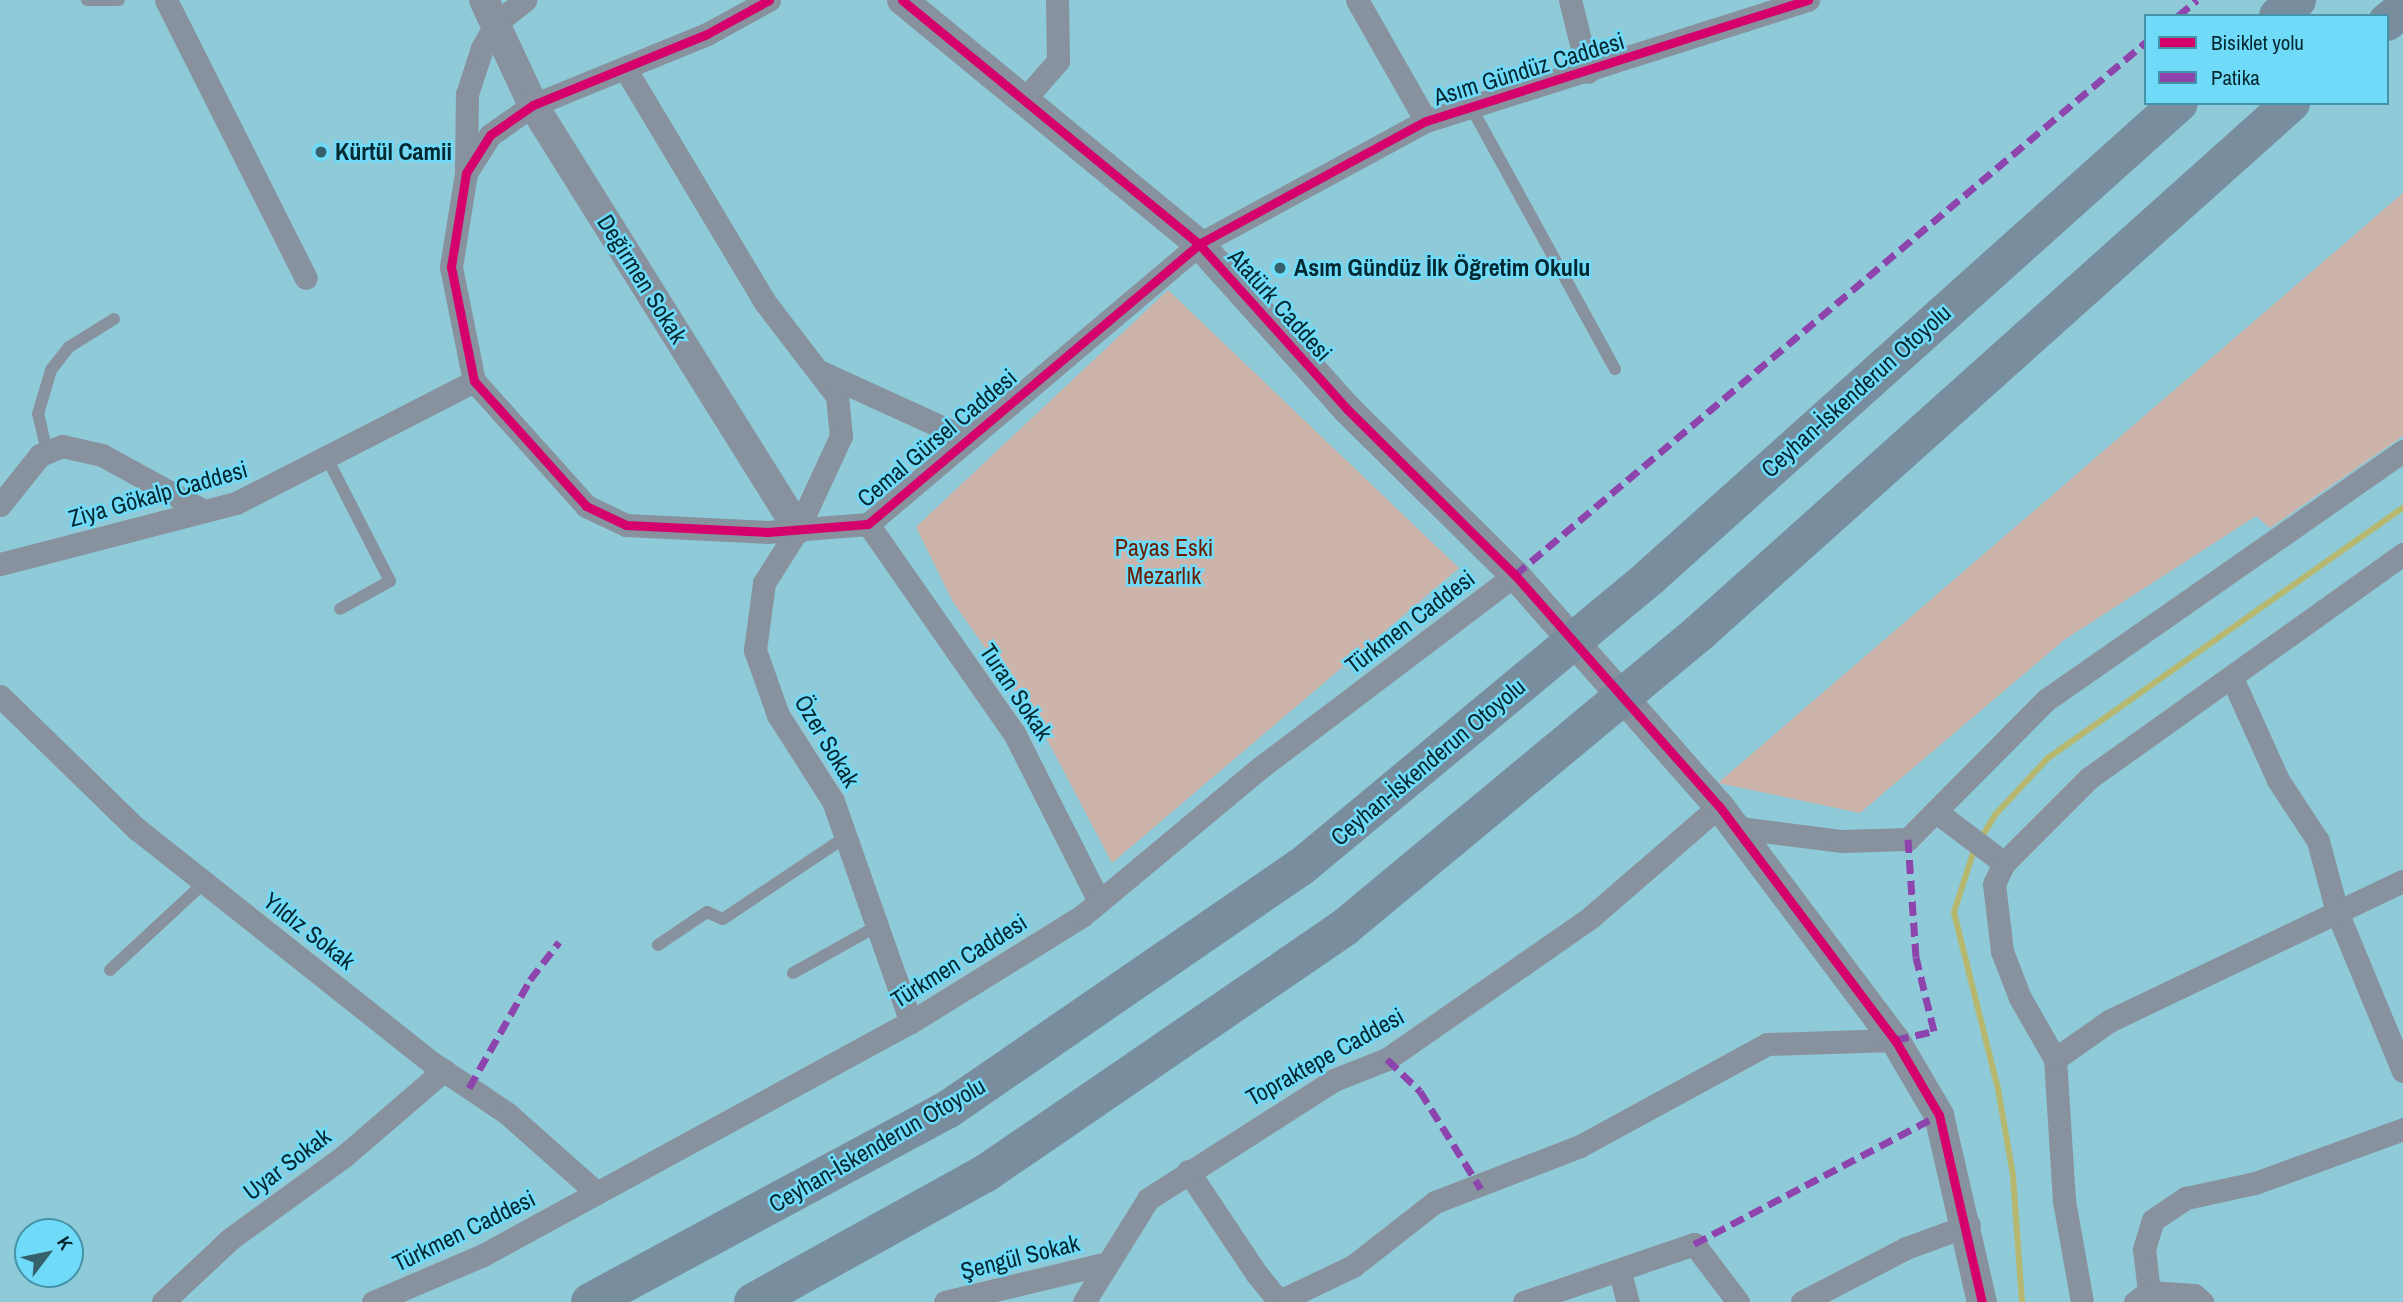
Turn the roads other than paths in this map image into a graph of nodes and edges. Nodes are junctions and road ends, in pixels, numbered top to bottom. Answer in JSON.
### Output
{"nodes":[{"id":1,"x":87,"y":0,"type":"edge"},
{"id":2,"x":119,"y":0,"type":"edge"},
{"id":3,"x":166,"y":0,"type":"edge"},
{"id":4,"x":525,"y":0,"type":"edge"},
{"id":5,"x":769,"y":0,"type":"edge"},
{"id":6,"x":902,"y":0,"type":"edge"},
{"id":7,"x":1057,"y":0,"type":"edge"},
{"id":8,"x":1357,"y":0,"type":"edge"},
{"id":9,"x":1570,"y":0,"type":"edge"},
{"id":10,"x":1808,"y":0,"type":"edge"},
{"id":11,"x":2297,"y":0,"type":"edge"},
{"id":12,"x":2403,"y":9,"type":"edge"},
{"id":13,"x":490,"y":11,"type":"edge"},
{"id":14,"x":2280,"y":14,"type":"edge"},
{"id":15,"x":2389,"y":20,"type":"edge"},
{"id":16,"x":626,"y":70,"type":"junction"},
{"id":17,"x":1588,"y":72,"type":"junction"},
{"id":18,"x":1024,"y":100,"type":"junction"},
{"id":19,"x":533,"y":105,"type":"junction"},
{"id":20,"x":2177,"y":105,"type":"edge"},
{"id":21,"x":2289,"y":105,"type":"edge"},
{"id":22,"x":1471,"y":107,"type":"junction"},
{"id":23,"x":1426,"y":121,"type":"junction"},
{"id":24,"x":466,"y":173,"type":"junction"},
{"id":25,"x":1199,"y":244,"type":"junction"},
{"id":26,"x":306,"y":278,"type":"dead end"},
{"id":27,"x":114,"y":319,"type":"dead end"},
{"id":28,"x":1615,"y":369,"type":"dead end"},
{"id":29,"x":821,"y":372,"type":"junction"},
{"id":30,"x":474,"y":381,"type":"junction"},
{"id":31,"x":968,"y":439,"type":"junction"},
{"id":32,"x":2403,"y":451,"type":"edge"},
{"id":33,"x":47,"y":452,"type":"junction"},
{"id":34,"x":328,"y":460,"type":"junction"},
{"id":35,"x":0,"y":505,"type":"edge"},
{"id":36,"x":204,"y":511,"type":"junction"},
{"id":37,"x":868,"y":524,"type":"junction"},
{"id":38,"x":798,"y":529,"type":"junction"},
{"id":39,"x":2403,"y":554,"type":"edge"},
{"id":40,"x":0,"y":564,"type":"edge"},
{"id":41,"x":1515,"y":575,"type":"junction"},
{"id":42,"x":340,"y":610,"type":"dead end"},
{"id":43,"x":2232,"y":678,"type":"junction"},
{"id":44,"x":0,"y":696,"type":"edge"},
{"id":45,"x":1939,"y":814,"type":"junction"},
{"id":46,"x":1725,"y":816,"type":"junction"},
{"id":47,"x":844,"y":838,"type":"junction"},
{"id":48,"x":1996,"y":858,"type":"junction"},
{"id":49,"x":2403,"y":881,"type":"edge"},
{"id":50,"x":205,"y":882,"type":"junction"},
{"id":51,"x":1099,"y":901,"type":"junction"},
{"id":52,"x":2337,"y":912,"type":"junction"},
{"id":53,"x":877,"y":926,"type":"junction"},
{"id":54,"x":659,"y":945,"type":"dead end"},
{"id":55,"x":110,"y":970,"type":"dead end"},
{"id":56,"x":793,"y":973,"type":"dead end"},
{"id":57,"x":911,"y":1022,"type":"junction"},
{"id":58,"x":1895,"y":1040,"type":"junction"},
{"id":59,"x":2054,"y":1059,"type":"junction"},
{"id":60,"x":444,"y":1070,"type":"junction"},
{"id":61,"x":2403,"y":1071,"type":"edge"},
{"id":62,"x":2403,"y":1129,"type":"edge"},
{"id":63,"x":1188,"y":1171,"type":"junction"},
{"id":64,"x":597,"y":1193,"type":"junction"},
{"id":65,"x":1969,"y":1225,"type":"junction"},
{"id":66,"x":1107,"y":1263,"type":"junction"},
{"id":67,"x":1620,"y":1273,"type":"junction"},
{"id":68,"x":2142,"y":1297,"type":"edge"},
{"id":69,"x":163,"y":1302,"type":"edge"},
{"id":70,"x":373,"y":1302,"type":"edge"},
{"id":71,"x":590,"y":1302,"type":"edge"},
{"id":72,"x":753,"y":1302,"type":"edge"},
{"id":73,"x":945,"y":1302,"type":"edge"},
{"id":74,"x":1084,"y":1302,"type":"edge"},
{"id":75,"x":1524,"y":1302,"type":"edge"},
{"id":76,"x":1628,"y":1302,"type":"edge"},
{"id":77,"x":1738,"y":1302,"type":"edge"},
{"id":78,"x":1802,"y":1302,"type":"edge"},
{"id":79,"x":1982,"y":1302,"type":"edge"},
{"id":80,"x":2082,"y":1302,"type":"edge"},
{"id":81,"x":2202,"y":1302,"type":"edge"}],
"edges":[{"from":1,"to":2,"type":"lane"},
{"from":3,"to":26,"type":"street"},
{"from":4,"to":13,"type":"street"},
{"from":5,"to":16,"type":"street"},
{"from":6,"to":18,"type":"street","name":"Atatürk Caddesi"},
{"from":7,"to":18,"type":"street"},
{"from":8,"to":23,"type":"street"},
{"from":9,"to":17,"type":"street"},
{"from":10,"to":17,"type":"street","name":"Asım Gündüz Caddesi"},
{"from":11,"to":14,"type":"highway"},
{"from":12,"to":15,"type":"highway"},
{"from":13,"to":19,"type":"street","name":"Değirmen Sokak"},
{"from":13,"to":24,"type":"street"},
{"from":16,"to":19,"type":"street"},
{"from":16,"to":29,"type":"street"},
{"from":17,"to":22,"type":"street","name":"Asım Gündüz Caddesi"},
{"from":18,"to":25,"type":"street","name":"Atatürk Caddesi"},
{"from":19,"to":24,"type":"street"},
{"from":19,"to":38,"type":"street","name":"Değirmen Sokak"},
{"from":20,"to":71,"type":"highway","name":"Ceyhan-İskenderun Otoyolu"},
{"from":21,"to":72,"type":"highway"},
{"from":22,"to":23,"type":"street","name":"Asım Gündüz Caddesi"},
{"from":22,"to":28,"type":"lane"},
{"from":23,"to":25,"type":"street","name":"Asım Gündüz Caddesi"},
{"from":24,"to":30,"type":"street"},
{"from":25,"to":31,"type":"street","name":"Cemal Gürsel Caddesi"},
{"from":25,"to":41,"type":"street","name":"Atatürk Caddesi"},
{"from":27,"to":33,"type":"lane"},
{"from":29,"to":31,"type":"street"},
{"from":29,"to":38,"type":"street","name":"Özer Sokak"},
{"from":30,"to":34,"type":"street","name":"Ziya Gökalp Caddesi"},
{"from":30,"to":38,"type":"street","name":"Cemal Gürsel Caddesi"},
{"from":31,"to":37,"type":"street","name":"Cemal Gürsel Caddesi"},
{"from":32,"to":45,"type":"street"},
{"from":33,"to":35,"type":"street"},
{"from":33,"to":36,"type":"street"},
{"from":34,"to":36,"type":"street","name":"Ziya Gökalp Caddesi"},
{"from":34,"to":42,"type":"lane"},
{"from":36,"to":40,"type":"street","name":"Ziya Gökalp Caddesi"},
{"from":37,"to":38,"type":"street","name":"Cemal Gürsel Caddesi"},
{"from":37,"to":51,"type":"street","name":"Turan Sokak"},
{"from":38,"to":47,"type":"street","name":"Özer Sokak"},
{"from":39,"to":43,"type":"street"},
{"from":41,"to":46,"type":"street","name":"Atatürk Caddesi"},
{"from":41,"to":51,"type":"street","name":"Türkmen Caddesi"},
{"from":43,"to":48,"type":"street"},
{"from":43,"to":52,"type":"street"},
{"from":44,"to":50,"type":"street","name":"Yıldız Sokak"},
{"from":45,"to":46,"type":"street"},
{"from":45,"to":48,"type":"street"},
{"from":46,"to":58,"type":"street","name":"Atatürk Caddesi"},
{"from":46,"to":63,"type":"street","name":"Topraktepe Caddesi"},
{"from":47,"to":53,"type":"street","name":"Özer Sokak"},
{"from":47,"to":54,"type":"lane"},
{"from":48,"to":59,"type":"street"},
{"from":49,"to":52,"type":"street"},
{"from":50,"to":55,"type":"lane"},
{"from":50,"to":60,"type":"street","name":"Yıldız Sokak"},
{"from":51,"to":57,"type":"street","name":"Türkmen Caddesi"},
{"from":52,"to":59,"type":"street"},
{"from":52,"to":61,"type":"street"},
{"from":53,"to":56,"type":"lane"},
{"from":53,"to":57,"type":"street","name":"Özer Sokak"},
{"from":57,"to":64,"type":"street","name":"Türkmen Caddesi"},
{"from":58,"to":63,"type":"street"},
{"from":58,"to":65,"type":"street","name":"Atatürk Caddesi"},
{"from":59,"to":80,"type":"street"},
{"from":60,"to":64,"type":"street","name":"Yıldız Sokak"},
{"from":60,"to":69,"type":"street","name":"Uyar Sokak"},
{"from":62,"to":68,"type":"street"},
{"from":63,"to":66,"type":"street","name":"Topraktepe Caddesi"},
{"from":64,"to":70,"type":"street","name":"Türkmen Caddesi"},
{"from":65,"to":78,"type":"street"},
{"from":65,"to":79,"type":"street","name":"Atatürk Caddesi"},
{"from":66,"to":73,"type":"street","name":"Şengül Sokak"},
{"from":66,"to":74,"type":"street","name":"Topraktepe Caddesi"},
{"from":67,"to":75,"type":"street"},
{"from":67,"to":76,"type":"street"},
{"from":67,"to":77,"type":"street"},
{"from":68,"to":81,"type":"street"}]}
